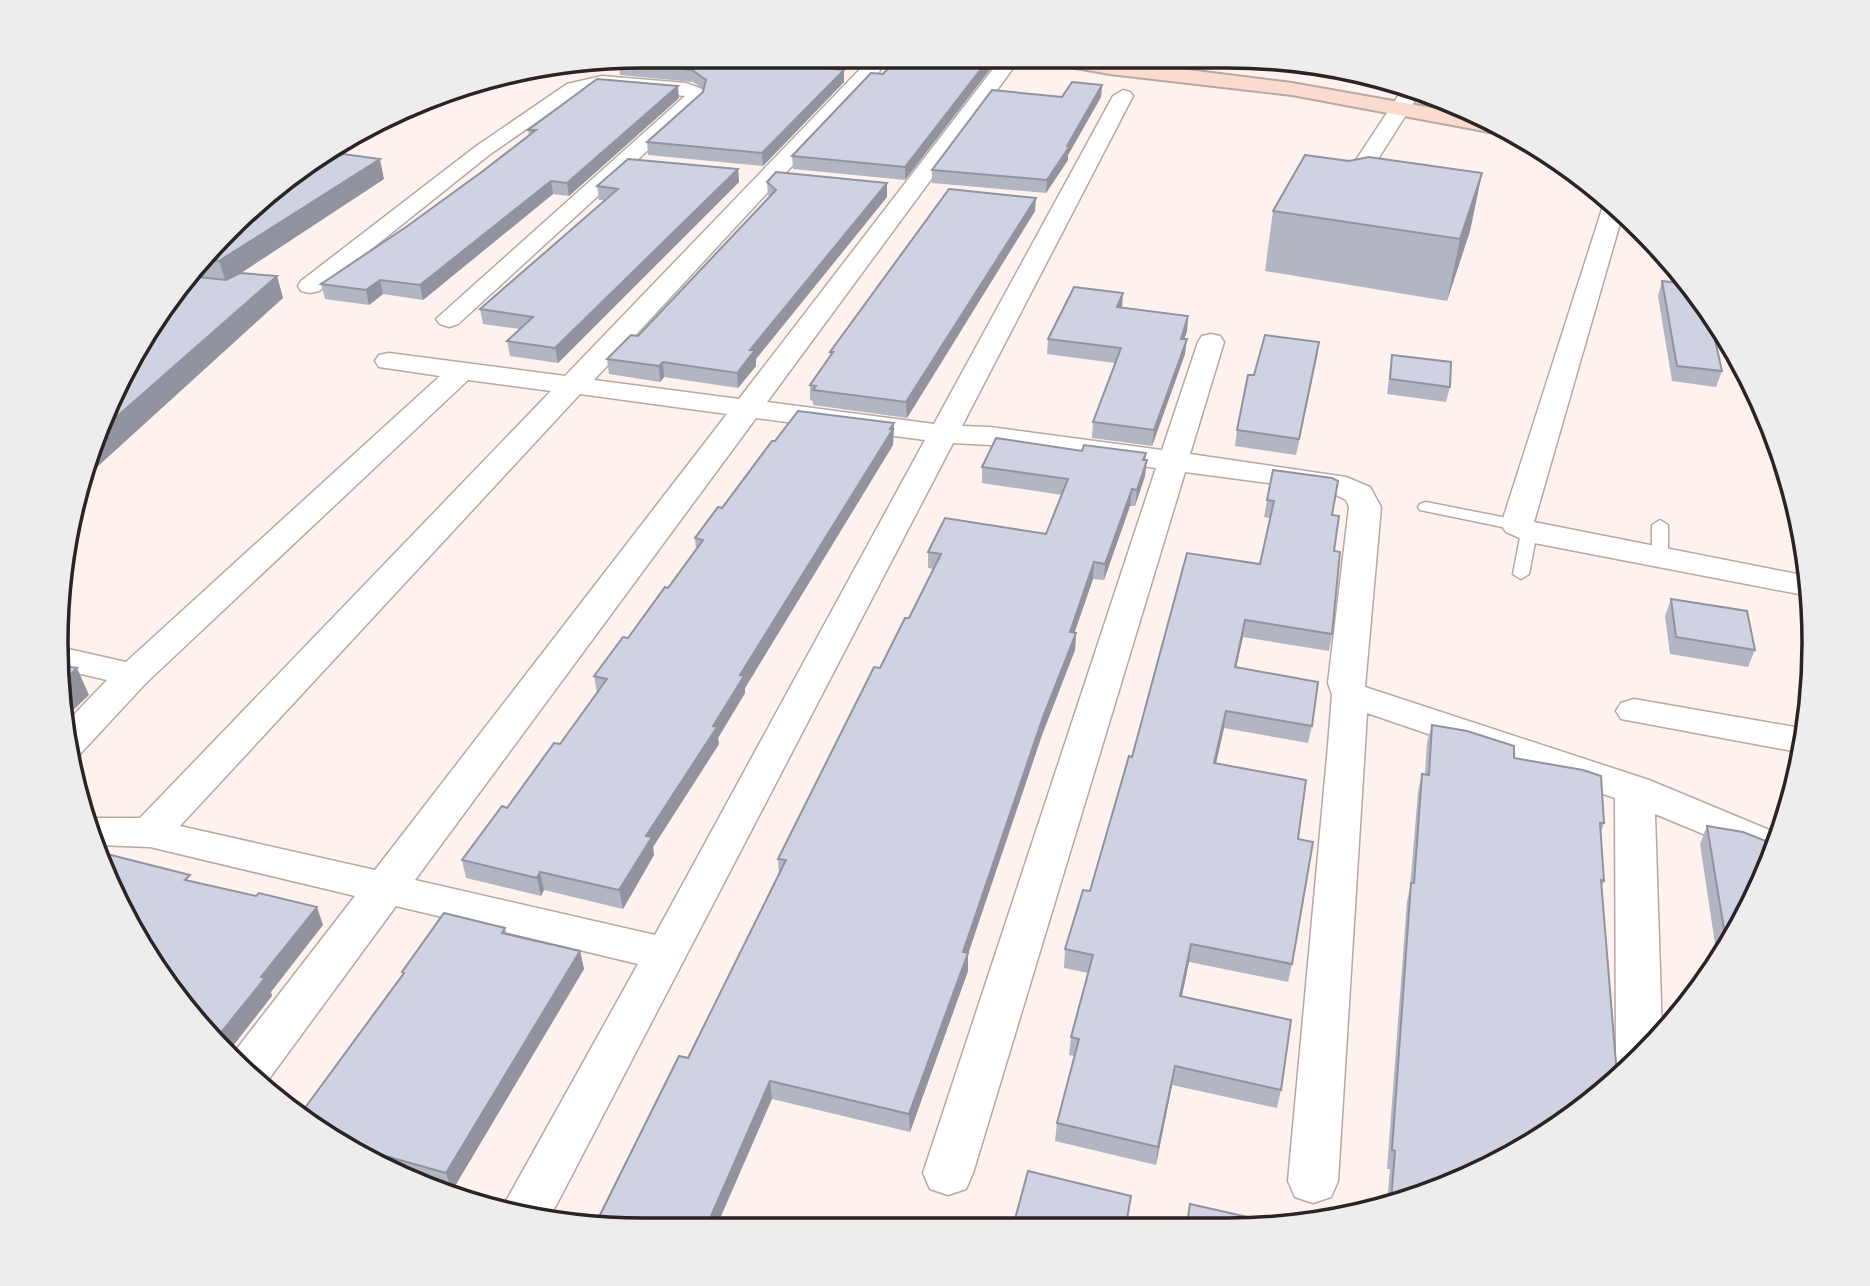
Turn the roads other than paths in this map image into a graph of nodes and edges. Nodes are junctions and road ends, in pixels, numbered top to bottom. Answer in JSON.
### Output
{"nodes":[{"id":1,"x":872,"y":68,"type":"dead end"},
{"id":2,"x":1004,"y":68,"type":"edge"},
{"id":3,"x":1110,"y":68,"type":"edge"},
{"id":4,"x":1123,"y":96,"type":"dead end"},
{"id":5,"x":1405,"y":101,"type":"edge"},
{"id":6,"x":1450,"y":113,"type":"edge"},
{"id":7,"x":625,"y":162,"type":"junction"},
{"id":8,"x":651,"y":164,"type":"edge"},
{"id":9,"x":1335,"y":210,"type":"edge"},
{"id":10,"x":1611,"y":216,"type":"edge"},
{"id":11,"x":310,"y":286,"type":"dead end"},
{"id":12,"x":449,"y":319,"type":"dead end"},
{"id":13,"x":1211,"y":342,"type":"dead end"},
{"id":14,"x":389,"y":361,"type":"dead end"},
{"id":15,"x":461,"y":370,"type":"junction"},
{"id":16,"x":572,"y":385,"type":"junction"},
{"id":17,"x":748,"y":408,"type":"junction"},
{"id":18,"x":944,"y":434,"type":"junction"},
{"id":19,"x":1176,"y":459,"type":"junction"},
{"id":20,"x":1426,"y":507,"type":"dead end"},
{"id":21,"x":1660,"y":524,"type":"dead end"},
{"id":22,"x":1523,"y":528,"type":"junction"},
{"id":23,"x":1660,"y":557,"type":"junction"},
{"id":24,"x":1521,"y":574,"type":"dead end"},
{"id":25,"x":1799,"y":584,"type":"edge"},
{"id":26,"x":68,"y":660,"type":"edge"},
{"id":27,"x":133,"y":675,"type":"junction"},
{"id":28,"x":1350,"y":694,"type":"junction"},
{"id":29,"x":1634,"y":711,"type":"dead end"},
{"id":30,"x":76,"y":736,"type":"edge"},
{"id":31,"x":1794,"y":739,"type":"edge"},
{"id":32,"x":1635,"y":790,"type":"junction"},
{"id":33,"x":100,"y":831,"type":"edge"},
{"id":34,"x":150,"y":833,"type":"junction"},
{"id":35,"x":1765,"y":845,"type":"edge"},
{"id":36,"x":387,"y":887,"type":"junction"},
{"id":37,"x":666,"y":954,"type":"junction"},
{"id":38,"x":1639,"y":1043,"type":"edge"},
{"id":39,"x":253,"y":1064,"type":"edge"},
{"id":40,"x":948,"y":1174,"type":"dead end"},
{"id":41,"x":1313,"y":1181,"type":"dead end"},
{"id":42,"x":529,"y":1206,"type":"edge"}],
"edges":[{"from":1,"to":16,"type":"street"},
{"from":2,"to":17,"type":"street"},
{"from":3,"to":5,"type":"street"},
{"from":4,"to":18,"type":"street"},
{"from":5,"to":6,"type":"street"},
{"from":5,"to":9,"type":"street"},
{"from":7,"to":8,"type":"street"},
{"from":7,"to":11,"type":"street"},
{"from":7,"to":12,"type":"street"},
{"from":10,"to":22,"type":"street"},
{"from":13,"to":19,"type":"street"},
{"from":14,"to":15,"type":"street"},
{"from":15,"to":16,"type":"street"},
{"from":15,"to":27,"type":"street"},
{"from":16,"to":17,"type":"street"},
{"from":16,"to":34,"type":"street"},
{"from":17,"to":18,"type":"street"},
{"from":17,"to":36,"type":"street"},
{"from":18,"to":19,"type":"street"},
{"from":18,"to":37,"type":"street"},
{"from":19,"to":28,"type":"street"},
{"from":19,"to":40,"type":"street"},
{"from":20,"to":22,"type":"lane"},
{"from":21,"to":23,"type":"lane"},
{"from":22,"to":23,"type":"street"},
{"from":22,"to":24,"type":"lane"},
{"from":23,"to":25,"type":"street"},
{"from":26,"to":27,"type":"street"},
{"from":27,"to":30,"type":"street"},
{"from":28,"to":32,"type":"street"},
{"from":28,"to":41,"type":"street"},
{"from":29,"to":31,"type":"street"},
{"from":32,"to":35,"type":"street"},
{"from":32,"to":38,"type":"street"},
{"from":33,"to":34,"type":"street"},
{"from":34,"to":36,"type":"street"},
{"from":36,"to":37,"type":"street"},
{"from":36,"to":39,"type":"street"},
{"from":37,"to":42,"type":"street"}]}
